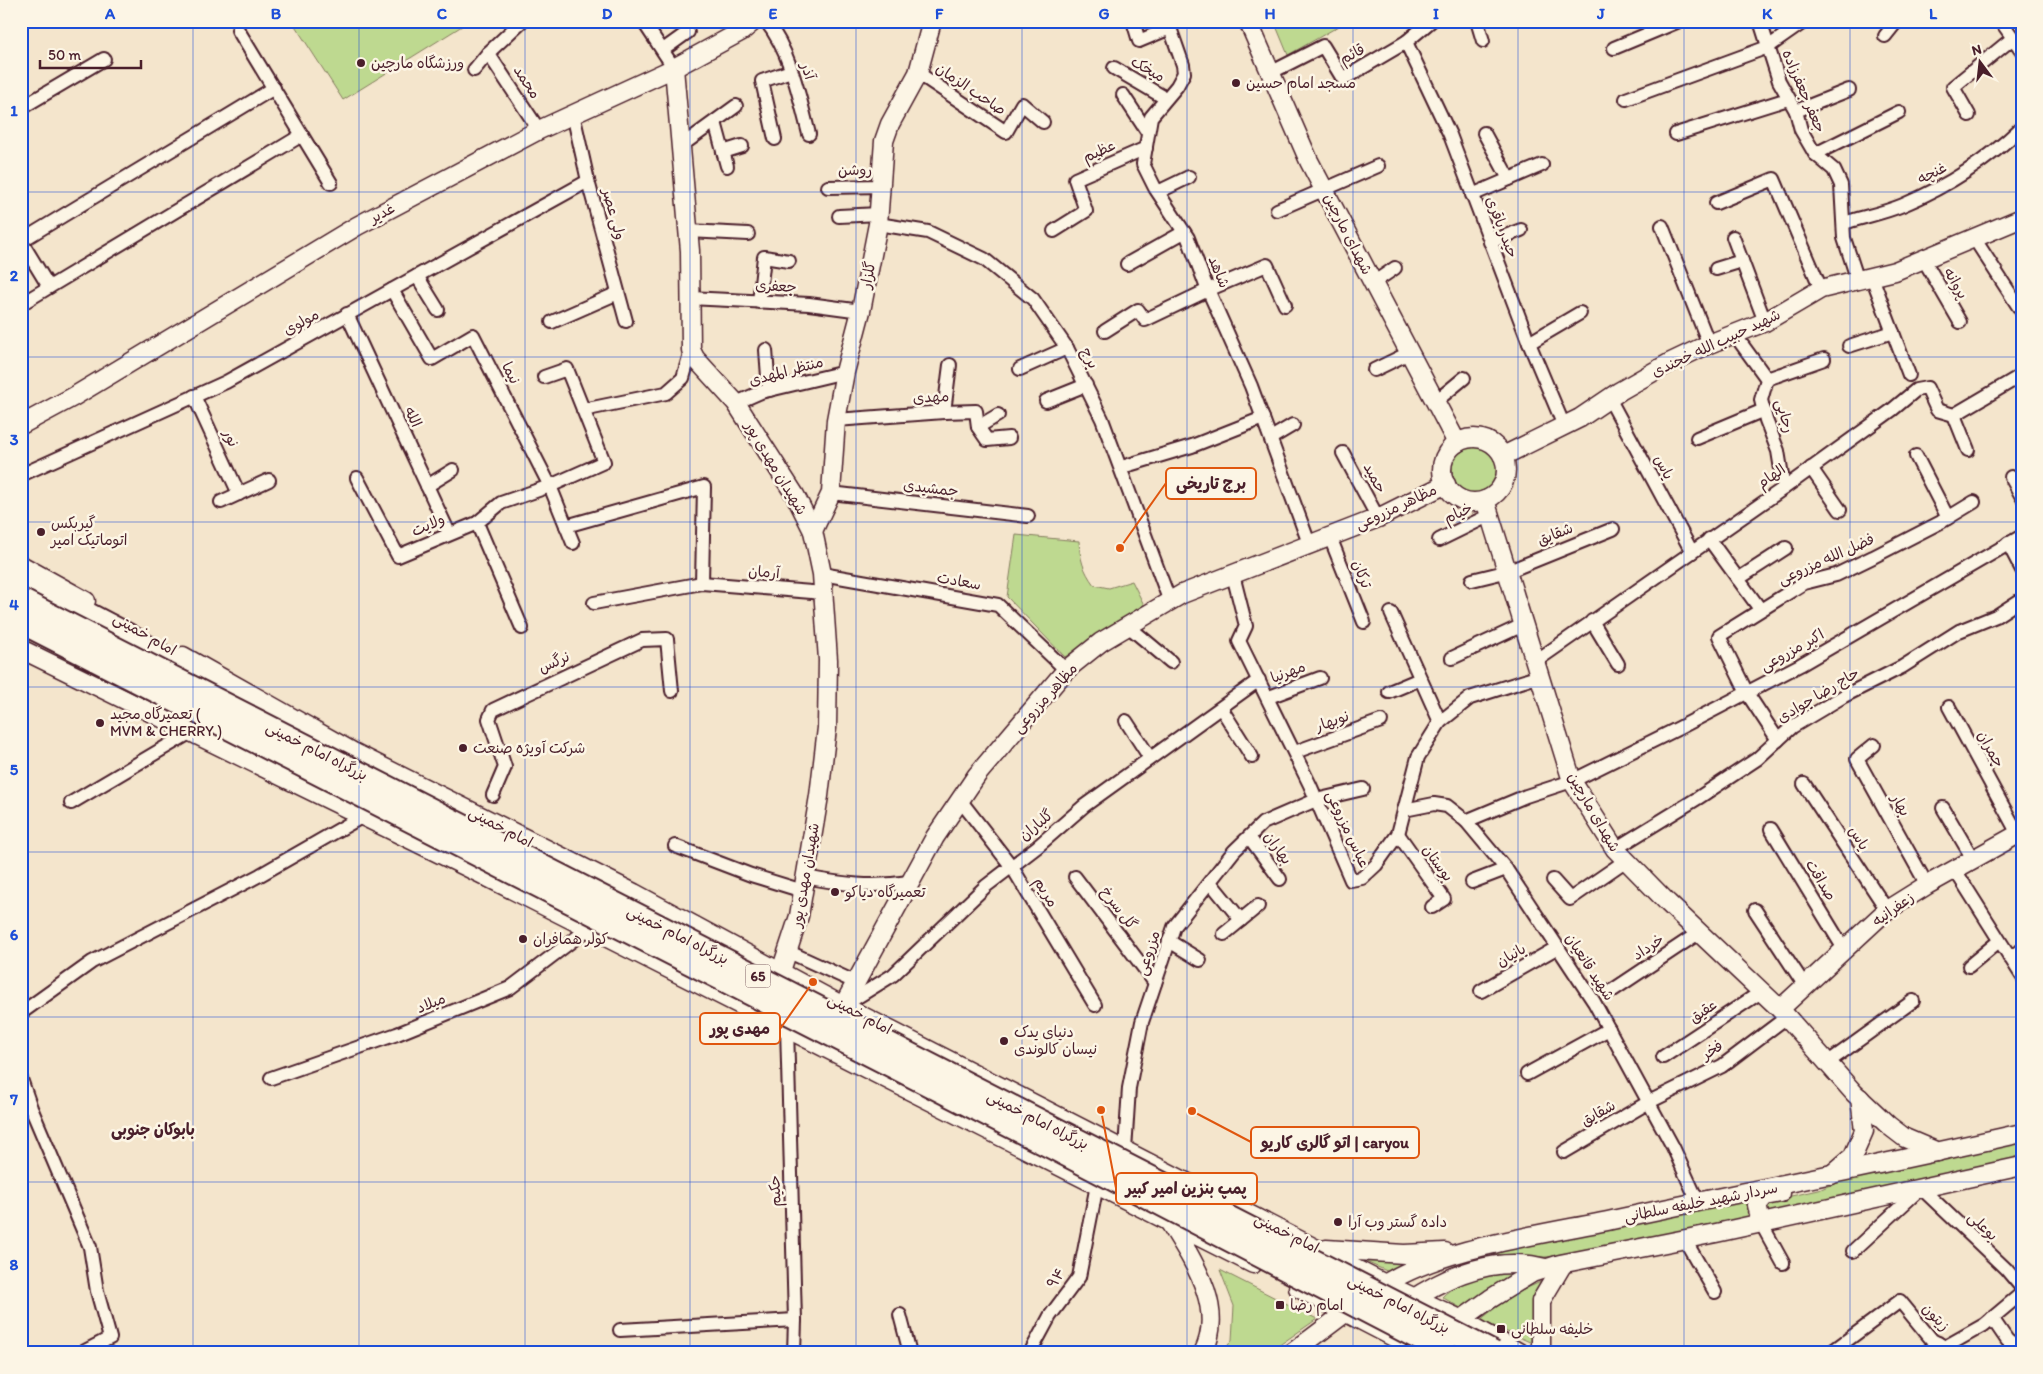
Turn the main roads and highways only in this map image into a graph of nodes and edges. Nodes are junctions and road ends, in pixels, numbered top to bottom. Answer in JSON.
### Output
{"nodes":[{"id":1,"x":21,"y":579,"type":"edge"},
{"id":2,"x":21,"y":600,"type":"edge"},
{"id":3,"x":21,"y":622,"type":"edge"},
{"id":4,"x":22,"y":645,"type":"edge"},
{"id":5,"x":321,"y":764,"type":"junction"},
{"id":6,"x":1446,"y":1353,"type":"edge"},
{"id":7,"x":1494,"y":1353,"type":"edge"}],
"edges":[{"from":1,"to":5,"type":"highway"},
{"from":2,"to":5,"type":"highway","name":"بزرگراه امام خمینی","number":"65","bridge":true},
{"from":3,"to":5,"type":"highway","name":"بزرگراه امام خمینی","number":"65","bridge":true},
{"from":4,"to":5,"type":"highway"},
{"from":5,"to":6,"type":"highway","name":"بزرگراه امام خمینی","number":"65","bridge":true},
{"from":5,"to":7,"type":"highway","name":"بزرگراه امام خمینی","number":"65","bridge":true}]}
